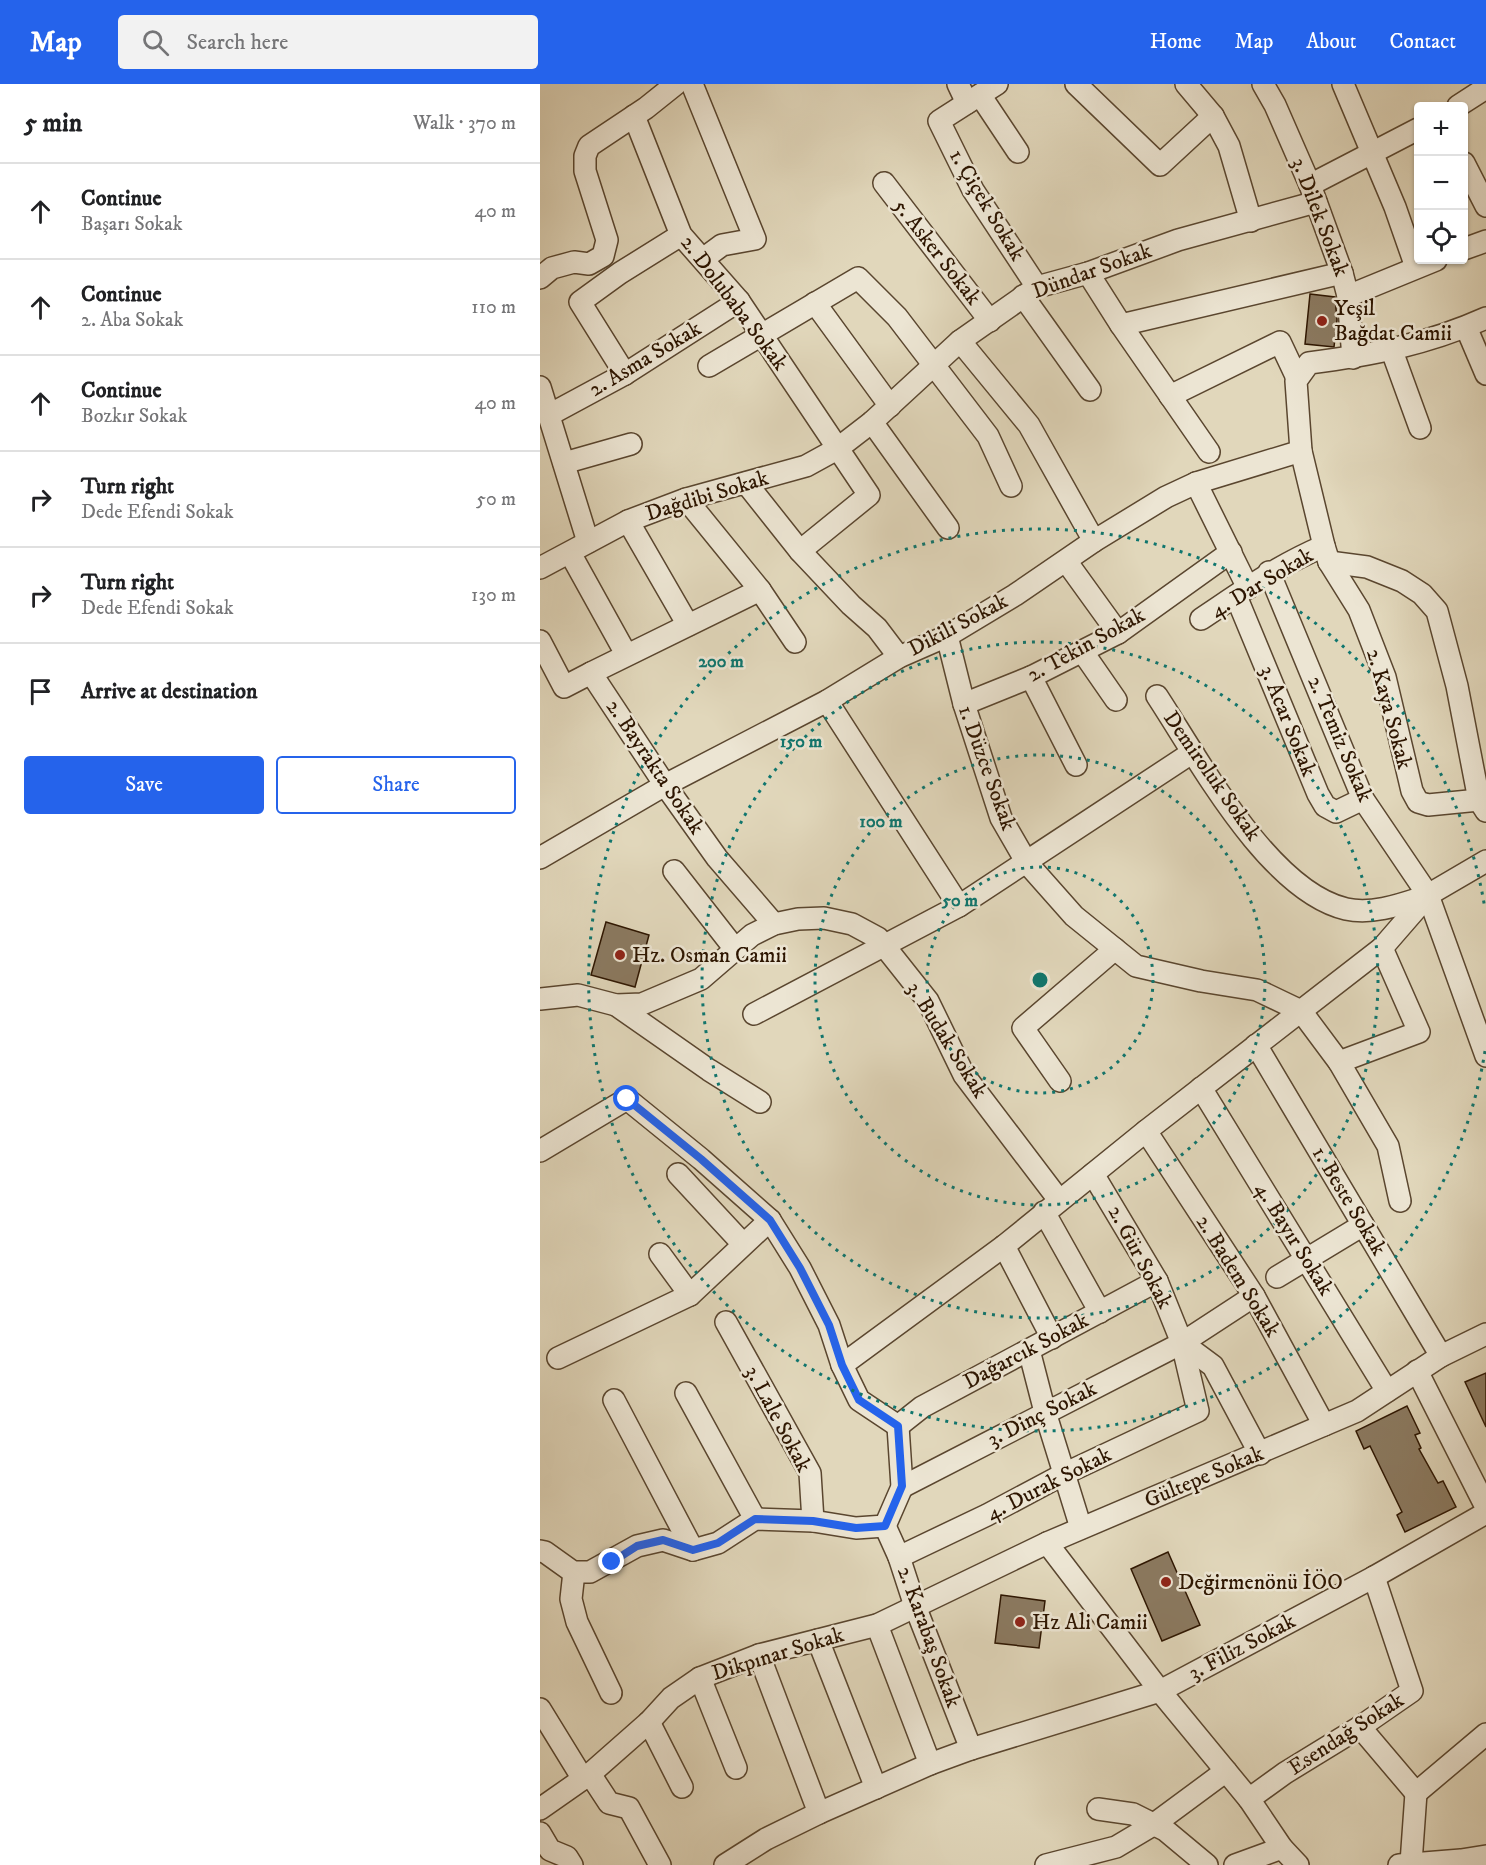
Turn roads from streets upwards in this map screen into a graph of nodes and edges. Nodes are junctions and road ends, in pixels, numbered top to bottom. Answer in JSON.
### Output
{"nodes":[{"id":1,"x":676,"y":84,"type":"edge"},
{"id":2,"x":692,"y":84,"type":"edge"},
{"id":3,"x":1076,"y":84,"type":"edge"},
{"id":4,"x":1186,"y":84,"type":"edge"},
{"id":5,"x":1263,"y":84,"type":"edge"},
{"id":6,"x":1343,"y":84,"type":"edge"},
{"id":7,"x":1486,"y":88,"type":"edge"},
{"id":8,"x":975,"y":91,"type":"edge"},
{"id":9,"x":1464,"y":102,"type":"edge"},
{"id":10,"x":634,"y":116,"type":"junction"},
{"id":11,"x":1213,"y":116,"type":"junction"},
{"id":12,"x":1414,"y":132,"type":"edge"},
{"id":13,"x":1018,"y":152,"type":"dead end"},
{"id":14,"x":1371,"y":153,"type":"junction"},
{"id":15,"x":1468,"y":171,"type":"edge"},
{"id":16,"x":884,"y":183,"type":"dead end"},
{"id":17,"x":1313,"y":194,"type":"junction"},
{"id":18,"x":1486,"y":206,"type":"edge"},
{"id":19,"x":1251,"y":221,"type":"junction"},
{"id":20,"x":681,"y":235,"type":"junction"},
{"id":21,"x":1486,"y":240,"type":"edge"},
{"id":22,"x":1468,"y":247,"type":"edge"},
{"id":23,"x":603,"y":255,"type":"junction"},
{"id":24,"x":703,"y":259,"type":"junction"},
{"id":25,"x":1425,"y":264,"type":"edge"},
{"id":26,"x":1416,"y":267,"type":"junction"},
{"id":27,"x":620,"y":273,"type":"junction"},
{"id":28,"x":1088,"y":273,"type":"junction"},
{"id":29,"x":1342,"y":273,"type":"junction"},
{"id":30,"x":540,"y":278,"type":"edge"},
{"id":31,"x":1030,"y":291,"type":"junction"},
{"id":32,"x":1347,"y":296,"type":"junction"},
{"id":33,"x":739,"y":301,"type":"junction"},
{"id":34,"x":815,"y":303,"type":"junction"},
{"id":35,"x":1486,"y":318,"type":"edge"},
{"id":36,"x":990,"y":321,"type":"junction"},
{"id":37,"x":1121,"y":325,"type":"junction"},
{"id":38,"x":1466,"y":327,"type":"junction"},
{"id":39,"x":762,"y":334,"type":"junction"},
{"id":40,"x":960,"y":342,"type":"junction"},
{"id":41,"x":1392,"y":351,"type":"junction"},
{"id":42,"x":1353,"y":358,"type":"junction"},
{"id":43,"x":709,"y":366,"type":"dead end"},
{"id":44,"x":934,"y":367,"type":"junction"},
{"id":45,"x":1303,"y":371,"type":"junction"},
{"id":46,"x":626,"y":374,"type":"junction"},
{"id":47,"x":1486,"y":374,"type":"edge"},
{"id":48,"x":540,"y":387,"type":"edge"},
{"id":49,"x":1090,"y":390,"type":"dead end"},
{"id":50,"x":1170,"y":396,"type":"junction"},
{"id":51,"x":890,"y":406,"type":"junction"},
{"id":52,"x":549,"y":415,"type":"junction"},
{"id":53,"x":873,"y":422,"type":"junction"},
{"id":54,"x":1420,"y":428,"type":"dead end"},
{"id":55,"x":632,"y":444,"type":"dead end"},
{"id":56,"x":837,"y":449,"type":"junction"},
{"id":57,"x":1301,"y":451,"type":"junction"},
{"id":58,"x":1209,"y":452,"type":"dead end"},
{"id":59,"x":564,"y":463,"type":"junction"},
{"id":60,"x":747,"y":483,"type":"junction"},
{"id":61,"x":1196,"y":483,"type":"junction"},
{"id":62,"x":1011,"y":486,"type":"dead end"},
{"id":63,"x":686,"y":499,"type":"junction"},
{"id":64,"x":628,"y":521,"type":"junction"},
{"id":65,"x":948,"y":528,"type":"dead end"},
{"id":66,"x":1094,"y":541,"type":"junction"},
{"id":67,"x":579,"y":547,"type":"junction"},
{"id":68,"x":800,"y":551,"type":"junction"},
{"id":69,"x":1231,"y":552,"type":"junction"},
{"id":70,"x":1326,"y":554,"type":"junction"},
{"id":71,"x":1066,"y":561,"type":"junction"},
{"id":72,"x":540,"y":568,"type":"edge"},
{"id":73,"x":1269,"y":573,"type":"junction"},
{"id":74,"x":760,"y":590,"type":"junction"},
{"id":75,"x":1242,"y":592,"type":"junction"},
{"id":76,"x":1201,"y":619,"type":"dead end"},
{"id":77,"x":688,"y":625,"type":"junction"},
{"id":78,"x":1118,"y":633,"type":"junction"},
{"id":79,"x":947,"y":636,"type":"junction"},
{"id":80,"x":795,"y":642,"type":"dead end"},
{"id":81,"x":541,"y":646,"type":"edge"},
{"id":82,"x":1082,"y":651,"type":"junction"},
{"id":83,"x":626,"y":654,"type":"junction"},
{"id":84,"x":899,"y":657,"type":"junction"},
{"id":85,"x":591,"y":673,"type":"junction"},
{"id":86,"x":1031,"y":677,"type":"junction"},
{"id":87,"x":1157,"y":696,"type":"dead end"},
{"id":88,"x":1116,"y":700,"type":"dead end"},
{"id":89,"x":827,"y":701,"type":"junction"},
{"id":90,"x":964,"y":705,"type":"junction"},
{"id":91,"x":1193,"y":752,"type":"junction"},
{"id":92,"x":1076,"y":765,"type":"dead end"},
{"id":93,"x":665,"y":785,"type":"junction"},
{"id":94,"x":1363,"y":799,"type":"junction"},
{"id":95,"x":1483,"y":805,"type":"edge"},
{"id":96,"x":540,"y":858,"type":"edge"},
{"id":97,"x":1486,"y":861,"type":"edge"},
{"id":98,"x":1027,"y":863,"type":"junction"},
{"id":99,"x":674,"y":871,"type":"dead end"},
{"id":100,"x":1428,"y":895,"type":"junction"},
{"id":101,"x":959,"y":906,"type":"junction"},
{"id":102,"x":774,"y":924,"type":"junction"},
{"id":103,"x":881,"y":942,"type":"junction"},
{"id":104,"x":735,"y":948,"type":"junction"},
{"id":105,"x":1382,"y":948,"type":"junction"},
{"id":106,"x":1115,"y":949,"type":"junction"},
{"id":107,"x":540,"y":999,"type":"edge"},
{"id":108,"x":616,"y":1005,"type":"junction"},
{"id":109,"x":1301,"y":1011,"type":"junction"},
{"id":110,"x":754,"y":1014,"type":"dead end"},
{"id":111,"x":1256,"y":1045,"type":"junction"},
{"id":112,"x":1486,"y":1056,"type":"edge"},
{"id":113,"x":1340,"y":1062,"type":"junction"},
{"id":114,"x":1060,"y":1081,"type":"dead end"},
{"id":115,"x":1201,"y":1088,"type":"junction"},
{"id":116,"x":760,"y":1102,"type":"dead end"},
{"id":117,"x":1146,"y":1131,"type":"junction"},
{"id":118,"x":540,"y":1151,"type":"edge"},
{"id":119,"x":678,"y":1174,"type":"dead end"},
{"id":120,"x":1093,"y":1174,"type":"junction"},
{"id":121,"x":1401,"y":1201,"type":"dead end"},
{"id":122,"x":1051,"y":1206,"type":"junction"},
{"id":123,"x":770,"y":1220,"type":"junction"},
{"id":124,"x":1363,"y":1225,"type":"junction"},
{"id":125,"x":743,"y":1244,"type":"junction"},
{"id":126,"x":1004,"y":1246,"type":"junction"},
{"id":127,"x":660,"y":1254,"type":"dead end"},
{"id":128,"x":1306,"y":1259,"type":"junction"},
{"id":129,"x":1277,"y":1277,"type":"dead end"},
{"id":130,"x":1157,"y":1281,"type":"junction"},
{"id":131,"x":690,"y":1294,"type":"junction"},
{"id":132,"x":1254,"y":1296,"type":"junction"},
{"id":133,"x":1100,"y":1312,"type":"junction"},
{"id":134,"x":726,"y":1322,"type":"dead end"},
{"id":135,"x":1486,"y":1334,"type":"edge"},
{"id":136,"x":1052,"y":1338,"type":"junction"},
{"id":137,"x":1182,"y":1343,"type":"junction"},
{"id":138,"x":1029,"y":1350,"type":"junction"},
{"id":139,"x":1441,"y":1356,"type":"junction"},
{"id":140,"x":558,"y":1358,"type":"dead end"},
{"id":141,"x":842,"y":1365,"type":"junction"},
{"id":142,"x":1417,"y":1371,"type":"junction"},
{"id":143,"x":1387,"y":1391,"type":"junction"},
{"id":144,"x":686,"y":1393,"type":"dead end"},
{"id":145,"x":614,"y":1400,"type":"dead end"},
{"id":146,"x":1045,"y":1412,"type":"junction"},
{"id":147,"x":1198,"y":1412,"type":"joint"},
{"id":148,"x":1324,"y":1425,"type":"junction"},
{"id":149,"x":898,"y":1426,"type":"junction"},
{"id":150,"x":1260,"y":1454,"type":"junction"},
{"id":151,"x":1064,"y":1474,"type":"junction"},
{"id":152,"x":902,"y":1486,"type":"junction"},
{"id":153,"x":1486,"y":1507,"type":"edge"},
{"id":154,"x":1486,"y":1513,"type":"edge"},
{"id":155,"x":755,"y":1519,"type":"junction"},
{"id":156,"x":813,"y":1521,"type":"junction"},
{"id":157,"x":885,"y":1526,"type":"junction"},
{"id":158,"x":1081,"y":1528,"type":"junction"},
{"id":159,"x":1047,"y":1543,"type":"junction"},
{"id":160,"x":542,"y":1549,"type":"edge"},
{"id":161,"x":693,"y":1550,"type":"junction"},
{"id":162,"x":899,"y":1557,"type":"junction"},
{"id":163,"x":574,"y":1572,"type":"junction"},
{"id":164,"x":1374,"y":1577,"type":"junction"},
{"id":165,"x":915,"y":1606,"type":"junction"},
{"id":166,"x":877,"y":1625,"type":"junction"},
{"id":167,"x":818,"y":1640,"type":"junction"},
{"id":168,"x":759,"y":1655,"type":"junction"},
{"id":169,"x":700,"y":1678,"type":"junction"},
{"id":170,"x":1160,"y":1691,"type":"junction"},
{"id":171,"x":611,"y":1693,"type":"dead end"},
{"id":172,"x":540,"y":1709,"type":"edge"},
{"id":173,"x":649,"y":1722,"type":"junction"},
{"id":174,"x":1360,"y":1727,"type":"junction"},
{"id":175,"x":1486,"y":1734,"type":"edge"},
{"id":176,"x":971,"y":1749,"type":"junction"},
{"id":177,"x":930,"y":1764,"type":"junction"},
{"id":178,"x":736,"y":1768,"type":"dead end"},
{"id":179,"x":1226,"y":1771,"type":"junction"},
{"id":180,"x":586,"y":1776,"type":"junction"},
{"id":181,"x":682,"y":1787,"type":"dead end"},
{"id":182,"x":876,"y":1788,"type":"junction"},
{"id":183,"x":1416,"y":1793,"type":"junction"},
{"id":184,"x":1249,"y":1799,"type":"junction"},
{"id":185,"x":540,"y":1809,"type":"edge"},
{"id":186,"x":1098,"y":1809,"type":"dead end"},
{"id":187,"x":819,"y":1813,"type":"junction"},
{"id":188,"x":1153,"y":1825,"type":"junction"},
{"id":189,"x":540,"y":1833,"type":"edge"},
{"id":190,"x":1282,"y":1848,"type":"junction"},
{"id":191,"x":1486,"y":1856,"type":"edge"},
{"id":192,"x":1196,"y":1862,"type":"edge"},
{"id":193,"x":1405,"y":1864,"type":"edge"},
{"id":194,"x":572,"y":1865,"type":"edge"},
{"id":195,"x":660,"y":1865,"type":"edge"},
{"id":196,"x":725,"y":1865,"type":"edge"},
{"id":197,"x":1046,"y":1865,"type":"edge"},
{"id":198,"x":1235,"y":1865,"type":"edge"},
{"id":199,"x":1298,"y":1865,"type":"edge"}],
"edges":[{"from":1,"to":10,"type":"street"},
{"from":2,"to":24,"type":"street"},
{"from":3,"to":11,"type":"street"},
{"from":4,"to":11,"type":"street"},
{"from":5,"to":17,"type":"street","name":"3. Dilek Sokak"},
{"from":6,"to":14,"type":"street"},
{"from":7,"to":9,"type":"street"},
{"from":8,"to":13,"type":"street"},
{"from":8,"to":31,"type":"street","name":"1. Çiçek Sokak"},
{"from":10,"to":20,"type":"street","name":"2. Dolubaba Sokak"},
{"from":10,"to":23,"type":"street"},
{"from":11,"to":19,"type":"street"},
{"from":12,"to":14,"type":"street","name":"Dündar Sokak"},
{"from":14,"to":17,"type":"street","name":"Dündar Sokak"},
{"from":14,"to":26,"type":"street"},
{"from":15,"to":18,"type":"street"},
{"from":16,"to":36,"type":"street","name":"5. Asker Sokak"},
{"from":17,"to":19,"type":"street","name":"Dündar Sokak"},
{"from":17,"to":29,"type":"street","name":"3. Dilek Sokak"},
{"from":19,"to":28,"type":"street","name":"Dündar Sokak"},
{"from":20,"to":24,"type":"street","name":"2. Dolubaba Sokak"},
{"from":20,"to":27,"type":"street"},
{"from":21,"to":22,"type":"street"},
{"from":23,"to":27,"type":"street"},
{"from":23,"to":30,"type":"street"},
{"from":24,"to":33,"type":"street","name":"2. Dolubaba Sokak"},
{"from":25,"to":26,"type":"street"},
{"from":26,"to":32,"type":"street"},
{"from":27,"to":46,"type":"street"},
{"from":28,"to":31,"type":"street","name":"Dündar Sokak"},
{"from":28,"to":37,"type":"street"},
{"from":29,"to":32,"type":"street","name":"3. Dilek Sokak"},
{"from":29,"to":37,"type":"street"},
{"from":31,"to":36,"type":"street","name":"Dündar Sokak"},
{"from":31,"to":49,"type":"street","name":"1. Çiçek Sokak"},
{"from":32,"to":42,"type":"street","name":"3. Dilek Sokak"},
{"from":33,"to":39,"type":"street","name":"2. Dolubaba Sokak"},
{"from":33,"to":46,"type":"street","name":"2. Asma Sokak"},
{"from":34,"to":39,"type":"street"},
{"from":34,"to":44,"type":"street"},
{"from":34,"to":51,"type":"street"},
{"from":35,"to":38,"type":"street"},
{"from":36,"to":40,"type":"street","name":"Dündar Sokak"},
{"from":37,"to":50,"type":"street"},
{"from":38,"to":41,"type":"street"},
{"from":38,"to":47,"type":"street"},
{"from":39,"to":43,"type":"street"},
{"from":39,"to":56,"type":"street","name":"2. Dolubaba Sokak"},
{"from":40,"to":44,"type":"street","name":"Dündar Sokak"},
{"from":40,"to":66,"type":"street"},
{"from":41,"to":42,"type":"street"},
{"from":41,"to":54,"type":"street"},
{"from":42,"to":45,"type":"street"},
{"from":44,"to":51,"type":"street","name":"Dündar Sokak"},
{"from":44,"to":62,"type":"street"},
{"from":45,"to":50,"type":"street"},
{"from":45,"to":57,"type":"street"},
{"from":46,"to":52,"type":"street","name":"2. Asma Sokak"},
{"from":48,"to":52,"type":"street"},
{"from":50,"to":58,"type":"street"},
{"from":51,"to":53,"type":"street","name":"Dündar Sokak"},
{"from":52,"to":59,"type":"street"},
{"from":53,"to":56,"type":"street","name":"Dağdibi Sokak"},
{"from":53,"to":65,"type":"street"},
{"from":55,"to":59,"type":"street"},
{"from":56,"to":60,"type":"street","name":"Dağdibi Sokak"},
{"from":56,"to":68,"type":"street","name":"2. Dolubaba Sokak"},
{"from":57,"to":61,"type":"street","name":"Dikili Sokak"},
{"from":57,"to":70,"type":"street","name":"4. Dar Sokak"},
{"from":59,"to":67,"type":"street"},
{"from":60,"to":63,"type":"street","name":"Dağdibi Sokak"},
{"from":60,"to":68,"type":"street"},
{"from":61,"to":66,"type":"street","name":"Dikili Sokak"},
{"from":61,"to":69,"type":"street"},
{"from":63,"to":64,"type":"street","name":"Dağdibi Sokak"},
{"from":63,"to":74,"type":"street"},
{"from":64,"to":67,"type":"street","name":"Dağdibi Sokak"},
{"from":64,"to":77,"type":"street"},
{"from":66,"to":71,"type":"street","name":"Dikili Sokak"},
{"from":67,"to":72,"type":"street","name":"Dağdibi Sokak"},
{"from":67,"to":83,"type":"street"},
{"from":68,"to":84,"type":"street"},
{"from":69,"to":75,"type":"street"},
{"from":69,"to":78,"type":"street","name":"2. Tekin Sokak"},
{"from":70,"to":73,"type":"street","name":"4. Dar Sokak"},
{"from":70,"to":95,"type":"street"},
{"from":70,"to":95,"type":"street","name":"2. Kaya Sokak"},
{"from":71,"to":78,"type":"street"},
{"from":71,"to":79,"type":"street","name":"Dikili Sokak"},
{"from":73,"to":75,"type":"street","name":"4. Dar Sokak"},
{"from":73,"to":94,"type":"street","name":"2. Temiz Sokak"},
{"from":74,"to":77,"type":"street"},
{"from":74,"to":80,"type":"street"},
{"from":75,"to":76,"type":"street","name":"4. Dar Sokak"},
{"from":75,"to":94,"type":"street","name":"3. Acar Sokak"},
{"from":77,"to":83,"type":"street"},
{"from":78,"to":82,"type":"street","name":"2. Tekin Sokak"},
{"from":79,"to":84,"type":"street","name":"Dikili Sokak"},
{"from":79,"to":90,"type":"street","name":"1. Düzce Sokak"},
{"from":81,"to":85,"type":"street"},
{"from":82,"to":86,"type":"street","name":"2. Tekin Sokak"},
{"from":82,"to":88,"type":"street"},
{"from":83,"to":85,"type":"street"},
{"from":84,"to":89,"type":"street","name":"Dikili Sokak"},
{"from":85,"to":93,"type":"street","name":"2. Bayrakta Sokak"},
{"from":86,"to":90,"type":"street","name":"2. Tekin Sokak"},
{"from":86,"to":92,"type":"street"},
{"from":87,"to":91,"type":"street","name":"Demiroluk Sokak"},
{"from":89,"to":93,"type":"street","name":"Dikili Sokak"},
{"from":89,"to":101,"type":"street"},
{"from":90,"to":98,"type":"street","name":"1. Düzce Sokak"},
{"from":91,"to":98,"type":"street"},
{"from":91,"to":100,"type":"street","name":"Demiroluk Sokak"},
{"from":93,"to":96,"type":"street","name":"Dikili Sokak"},
{"from":93,"to":102,"type":"street","name":"2. Bayrakta Sokak"},
{"from":94,"to":100,"type":"street","name":"2. Temiz Sokak"},
{"from":97,"to":100,"type":"street"},
{"from":98,"to":101,"type":"street"},
{"from":98,"to":106,"type":"street","name":"1. Düzce Sokak"},
{"from":99,"to":104,"type":"street"},
{"from":100,"to":105,"type":"street"},
{"from":100,"to":112,"type":"street","name":"2. Temiz Sokak"},
{"from":101,"to":103,"type":"street"},
{"from":102,"to":103,"type":"street"},
{"from":102,"to":104,"type":"street"},
{"from":103,"to":110,"type":"street"},
{"from":103,"to":122,"type":"street","name":"3. Budak Sokak"},
{"from":104,"to":108,"type":"street"},
{"from":105,"to":109,"type":"street"},
{"from":105,"to":113,"type":"street"},
{"from":106,"to":109,"type":"street","name":"1. Düzce Sokak"},
{"from":106,"to":114,"type":"street"},
{"from":107,"to":108,"type":"street"},
{"from":108,"to":116,"type":"street"},
{"from":109,"to":111,"type":"street"},
{"from":109,"to":113,"type":"street"},
{"from":111,"to":115,"type":"street"},
{"from":111,"to":124,"type":"street","name":"1. Beste Sokak"},
{"from":113,"to":121,"type":"street"},
{"from":115,"to":117,"type":"street"},
{"from":115,"to":128,"type":"street","name":"4. Bayır Sokak"},
{"from":117,"to":120,"type":"street"},
{"from":117,"to":132,"type":"street","name":"2. Badem Sokak"},
{"from":118,"to":123,"type":"street"},
{"from":119,"to":125,"type":"street"},
{"from":120,"to":122,"type":"street"},
{"from":120,"to":130,"type":"street","name":"2. Gür Sokak"},
{"from":122,"to":126,"type":"street"},
{"from":122,"to":133,"type":"street","name":"3. Budak Sokak"},
{"from":123,"to":125,"type":"street"},
{"from":123,"to":141,"type":"street"},
{"from":124,"to":128,"type":"street"},
{"from":124,"to":139,"type":"street","name":"1. Beste Sokak"},
{"from":125,"to":131,"type":"street"},
{"from":126,"to":136,"type":"street"},
{"from":126,"to":141,"type":"street"},
{"from":127,"to":131,"type":"street"},
{"from":128,"to":129,"type":"street"},
{"from":128,"to":143,"type":"street","name":"4. Bayır Sokak"},
{"from":130,"to":133,"type":"street","name":"Dağarcık Sokak"},
{"from":130,"to":137,"type":"street","name":"2. Gür Sokak"},
{"from":131,"to":140,"type":"street"},
{"from":132,"to":137,"type":"street","name":"3. Dinç Sokak"},
{"from":132,"to":148,"type":"street","name":"2. Badem Sokak"},
{"from":133,"to":136,"type":"street","name":"Dağarcık Sokak"},
{"from":134,"to":156,"type":"street","name":"3. Lale Sokak"},
{"from":135,"to":139,"type":"street","name":"Gültepe Sokak"},
{"from":136,"to":138,"type":"street","name":"Dağarcık Sokak"},
{"from":137,"to":146,"type":"street","name":"3. Dinç Sokak"},
{"from":137,"to":147,"type":"street","name":"2. Gür Sokak"},
{"from":137,"to":150,"type":"street"},
{"from":138,"to":146,"type":"street"},
{"from":138,"to":149,"type":"street","name":"Dağarcık Sokak"},
{"from":139,"to":142,"type":"street","name":"Gültepe Sokak"},
{"from":141,"to":149,"type":"street"},
{"from":142,"to":143,"type":"street","name":"Gültepe Sokak"},
{"from":142,"to":153,"type":"street"},
{"from":143,"to":148,"type":"street","name":"Gültepe Sokak"},
{"from":144,"to":155,"type":"street"},
{"from":145,"to":161,"type":"street"},
{"from":146,"to":151,"type":"street"},
{"from":146,"to":152,"type":"street","name":"3. Dinç Sokak"},
{"from":147,"to":151,"type":"street","name":"4. Durak Sokak"},
{"from":148,"to":150,"type":"street","name":"Gültepe Sokak"},
{"from":149,"to":152,"type":"street"},
{"from":150,"to":158,"type":"street","name":"Gültepe Sokak"},
{"from":151,"to":158,"type":"street"},
{"from":151,"to":162,"type":"street","name":"4. Durak Sokak"},
{"from":152,"to":157,"type":"street"},
{"from":154,"to":164,"type":"street","name":"3. Filiz Sokak"},
{"from":155,"to":156,"type":"street"},
{"from":155,"to":161,"type":"street"},
{"from":156,"to":157,"type":"street"},
{"from":157,"to":162,"type":"street","name":"2. Karabaş Sokak"},
{"from":158,"to":159,"type":"street","name":"Gültepe Sokak"},
{"from":159,"to":165,"type":"street","name":"Gültepe Sokak"},
{"from":159,"to":170,"type":"street"},
{"from":160,"to":163,"type":"street"},
{"from":161,"to":163,"type":"street"},
{"from":162,"to":165,"type":"street","name":"2. Karabaş Sokak"},
{"from":163,"to":171,"type":"street"},
{"from":164,"to":170,"type":"street","name":"3. Filiz Sokak"},
{"from":164,"to":174,"type":"street","name":"Esendağ Sokak"},
{"from":165,"to":166,"type":"street","name":"Dikpınar Sokak"},
{"from":165,"to":176,"type":"street","name":"2. Karabaş Sokak"},
{"from":166,"to":167,"type":"street","name":"Dikpınar Sokak"},
{"from":166,"to":177,"type":"street"},
{"from":167,"to":168,"type":"street","name":"Dikpınar Sokak"},
{"from":167,"to":182,"type":"street"},
{"from":168,"to":169,"type":"street","name":"Dikpınar Sokak"},
{"from":168,"to":187,"type":"street"},
{"from":169,"to":173,"type":"street","name":"Dikpınar Sokak"},
{"from":169,"to":178,"type":"street"},
{"from":170,"to":176,"type":"street","name":"3. Filiz Sokak"},
{"from":170,"to":179,"type":"street"},
{"from":172,"to":180,"type":"street"},
{"from":173,"to":180,"type":"street","name":"Dikpınar Sokak"},
{"from":173,"to":181,"type":"street"},
{"from":174,"to":183,"type":"street"},
{"from":174,"to":184,"type":"street","name":"Esendağ Sokak"},
{"from":175,"to":183,"type":"street"},
{"from":176,"to":177,"type":"street","name":"3. Filiz Sokak"},
{"from":177,"to":182,"type":"street","name":"3. Filiz Sokak"},
{"from":179,"to":184,"type":"street"},
{"from":179,"to":188,"type":"street"},
{"from":180,"to":185,"type":"street","name":"Dikpınar Sokak"},
{"from":180,"to":195,"type":"street"},
{"from":182,"to":187,"type":"street","name":"3. Filiz Sokak"},
{"from":183,"to":193,"type":"street"},
{"from":184,"to":190,"type":"street"},
{"from":186,"to":188,"type":"street"},
{"from":187,"to":196,"type":"street","name":"3. Filiz Sokak"},
{"from":188,"to":192,"type":"street"},
{"from":188,"to":197,"type":"street"},
{"from":189,"to":194,"type":"street"},
{"from":190,"to":198,"type":"street"},
{"from":190,"to":199,"type":"street"},
{"from":191,"to":193,"type":"street"}]}
